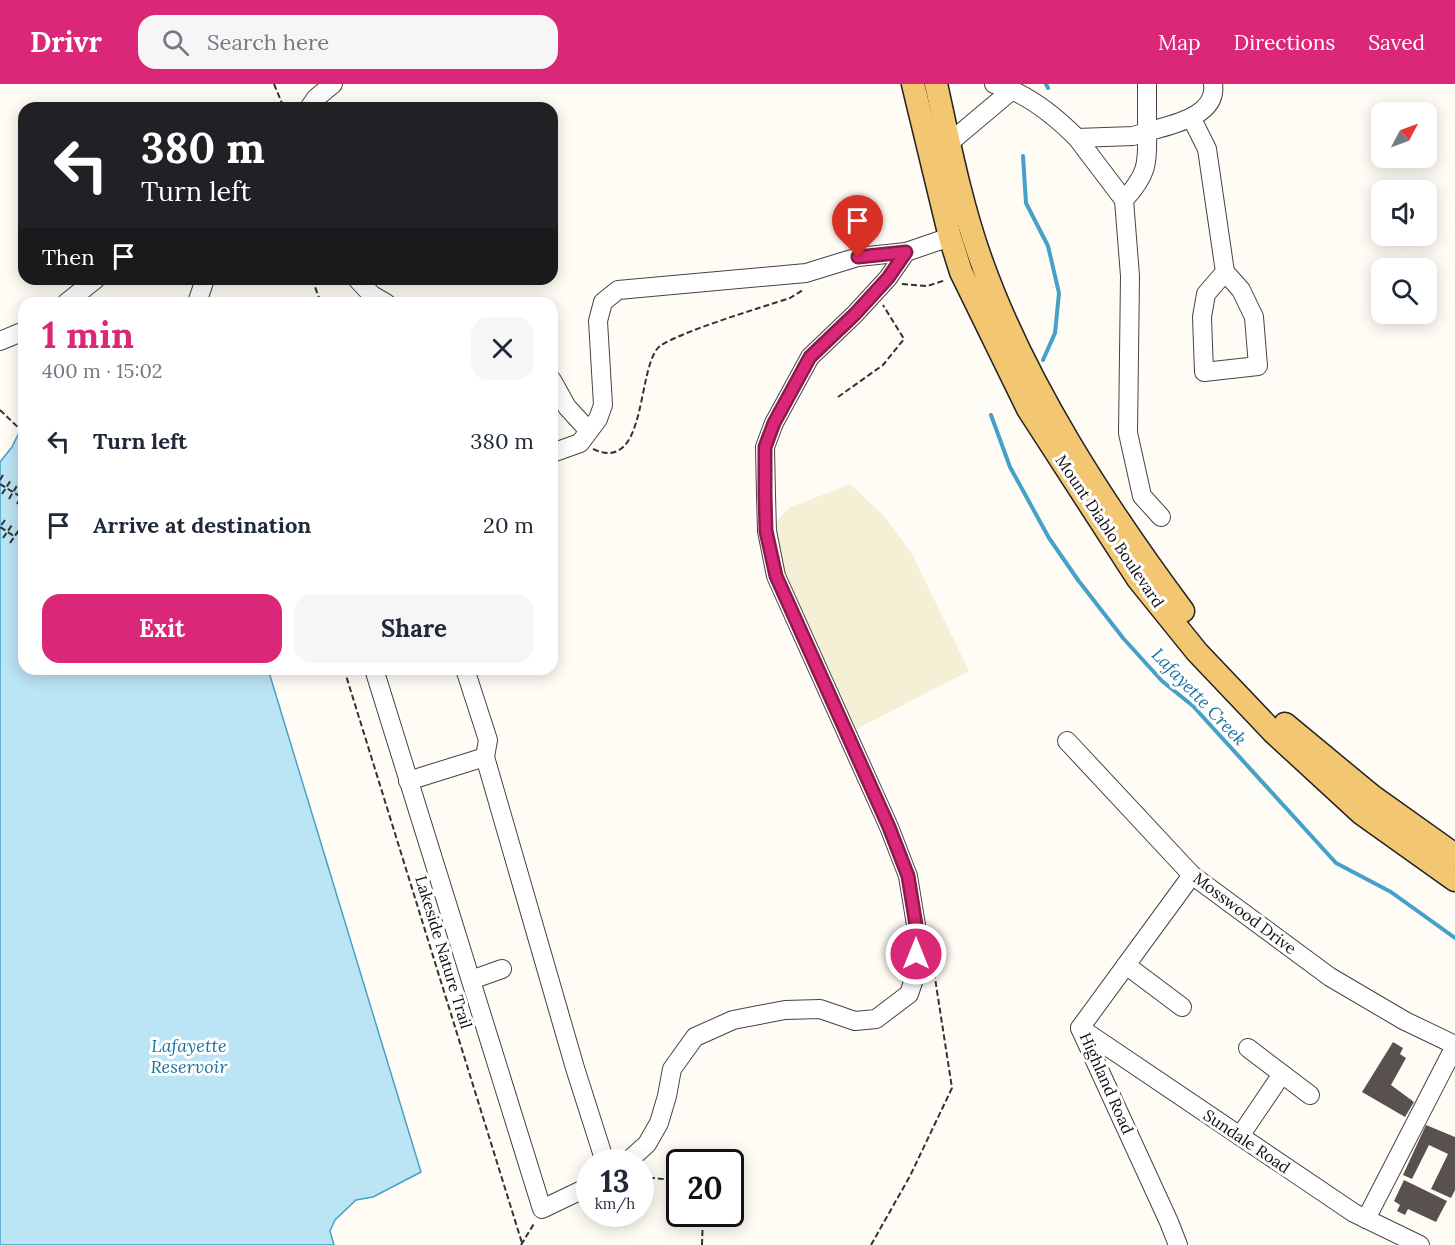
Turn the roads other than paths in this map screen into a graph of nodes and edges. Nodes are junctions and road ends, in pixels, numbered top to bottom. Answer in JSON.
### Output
{"nodes":[{"id":1,"x":333,"y":84,"type":"edge"},
{"id":2,"x":913,"y":84,"type":"edge"},
{"id":3,"x":936,"y":84,"type":"edge"},
{"id":4,"x":994,"y":84,"type":"edge"},
{"id":5,"x":1147,"y":84,"type":"edge"},
{"id":6,"x":1213,"y":84,"type":"edge"},
{"id":7,"x":1012,"y":90,"type":"junction"},
{"id":8,"x":313,"y":102,"type":"edge"},
{"id":9,"x":1192,"y":119,"type":"junction"},
{"id":10,"x":1147,"y":132,"type":"junction"},
{"id":11,"x":1077,"y":138,"type":"junction"},
{"id":12,"x":949,"y":143,"type":"junction"},
{"id":13,"x":957,"y":173,"type":"junction"},
{"id":14,"x":1124,"y":200,"type":"junction"},
{"id":15,"x":950,"y":237,"type":"junction"},
{"id":16,"x":906,"y":252,"type":"junction"},
{"id":17,"x":1225,"y":272,"type":"junction"},
{"id":18,"x":88,"y":285,"type":"edge"},
{"id":19,"x":363,"y":285,"type":"edge"},
{"id":20,"x":74,"y":297,"type":"edge"},
{"id":21,"x":376,"y":297,"type":"edge"},
{"id":22,"x":998,"y":300,"type":"junction"},
{"id":23,"x":18,"y":334,"type":"edge"},
{"id":24,"x":0,"y":341,"type":"edge"},
{"id":25,"x":558,"y":391,"type":"edge"},
{"id":26,"x":584,"y":437,"type":"junction"},
{"id":27,"x":558,"y":450,"type":"edge"},
{"id":28,"x":1161,"y":517,"type":"dead end"},
{"id":29,"x":376,"y":675,"type":"edge"},
{"id":30,"x":467,"y":675,"type":"edge"},
{"id":31,"x":1067,"y":741,"type":"dead end"},
{"id":32,"x":485,"y":757,"type":"junction"},
{"id":33,"x":408,"y":781,"type":"junction"},
{"id":34,"x":1455,"y":855,"type":"edge"},
{"id":35,"x":1192,"y":875,"type":"junction"},
{"id":36,"x":1455,"y":880,"type":"edge"},
{"id":37,"x":1126,"y":966,"type":"junction"},
{"id":38,"x":502,"y":969,"type":"dead end"},
{"id":39,"x":471,"y":980,"type":"junction"},
{"id":40,"x":1182,"y":1007,"type":"dead end"},
{"id":41,"x":1080,"y":1028,"type":"junction"},
{"id":42,"x":1455,"y":1045,"type":"edge"},
{"id":43,"x":1248,"y":1048,"type":"dead end"},
{"id":44,"x":1282,"y":1074,"type":"junction"},
{"id":45,"x":1310,"y":1095,"type":"dead end"},
{"id":46,"x":1240,"y":1136,"type":"junction"},
{"id":47,"x":601,"y":1149,"type":"edge"},
{"id":48,"x":641,"y":1149,"type":"edge"},
{"id":49,"x":576,"y":1193,"type":"edge"},
{"id":50,"x":1366,"y":1219,"type":"junction"},
{"id":51,"x":1178,"y":1245,"type":"edge"},
{"id":52,"x":1420,"y":1245,"type":"edge"}],
"edges":[{"from":1,"to":8,"type":"street"},
{"from":2,"to":15,"type":"main road","name":"Mount Diablo Boulevard"},
{"from":3,"to":12,"type":"main road","name":"Mount Diablo Boulevard"},
{"from":4,"to":7,"type":"street"},
{"from":5,"to":10,"type":"street"},
{"from":6,"to":9,"type":"street"},
{"from":7,"to":11,"type":"street"},
{"from":7,"to":12,"type":"street"},
{"from":9,"to":10,"type":"street"},
{"from":9,"to":17,"type":"street"},
{"from":10,"to":11,"type":"street"},
{"from":10,"to":14,"type":"street"},
{"from":11,"to":14,"type":"street"},
{"from":12,"to":13,"type":"main road","name":"Mount Diablo Boulevard"},
{"from":13,"to":15,"type":"street"},
{"from":13,"to":22,"type":"main road","name":"Mount Diablo Boulevard"},
{"from":14,"to":28,"type":"street"},
{"from":15,"to":16,"type":"street"},
{"from":15,"to":22,"type":"street"},
{"from":15,"to":36,"type":"main road","name":"Mount Diablo Boulevard"},
{"from":16,"to":26,"type":"street"},
{"from":16,"to":48,"type":"street"},
{"from":17,"to":17,"type":"street"},
{"from":18,"to":20,"type":"street"},
{"from":19,"to":21,"type":"street"},
{"from":22,"to":34,"type":"main road","name":"Mount Diablo Boulevard"},
{"from":23,"to":24,"type":"street"},
{"from":25,"to":26,"type":"street"},
{"from":26,"to":27,"type":"street"},
{"from":29,"to":33,"type":"street"},
{"from":30,"to":32,"type":"street"},
{"from":31,"to":35,"type":"street","name":"Mosswood Drive"},
{"from":32,"to":33,"type":"street"},
{"from":32,"to":47,"type":"street"},
{"from":33,"to":39,"type":"street"},
{"from":35,"to":37,"type":"street","name":"Highland Road"},
{"from":35,"to":42,"type":"street","name":"Mosswood Drive"},
{"from":37,"to":40,"type":"street"},
{"from":37,"to":41,"type":"street","name":"Highland Road"},
{"from":38,"to":39,"type":"street"},
{"from":39,"to":49,"type":"street"},
{"from":41,"to":46,"type":"street","name":"Sundale Road"},
{"from":41,"to":51,"type":"street","name":"Highland Road"},
{"from":42,"to":50,"type":"street"},
{"from":43,"to":44,"type":"street"},
{"from":44,"to":45,"type":"street"},
{"from":44,"to":46,"type":"street"},
{"from":46,"to":50,"type":"street","name":"Sundale Road"},
{"from":50,"to":52,"type":"street","name":"Sundale Road"}]}
